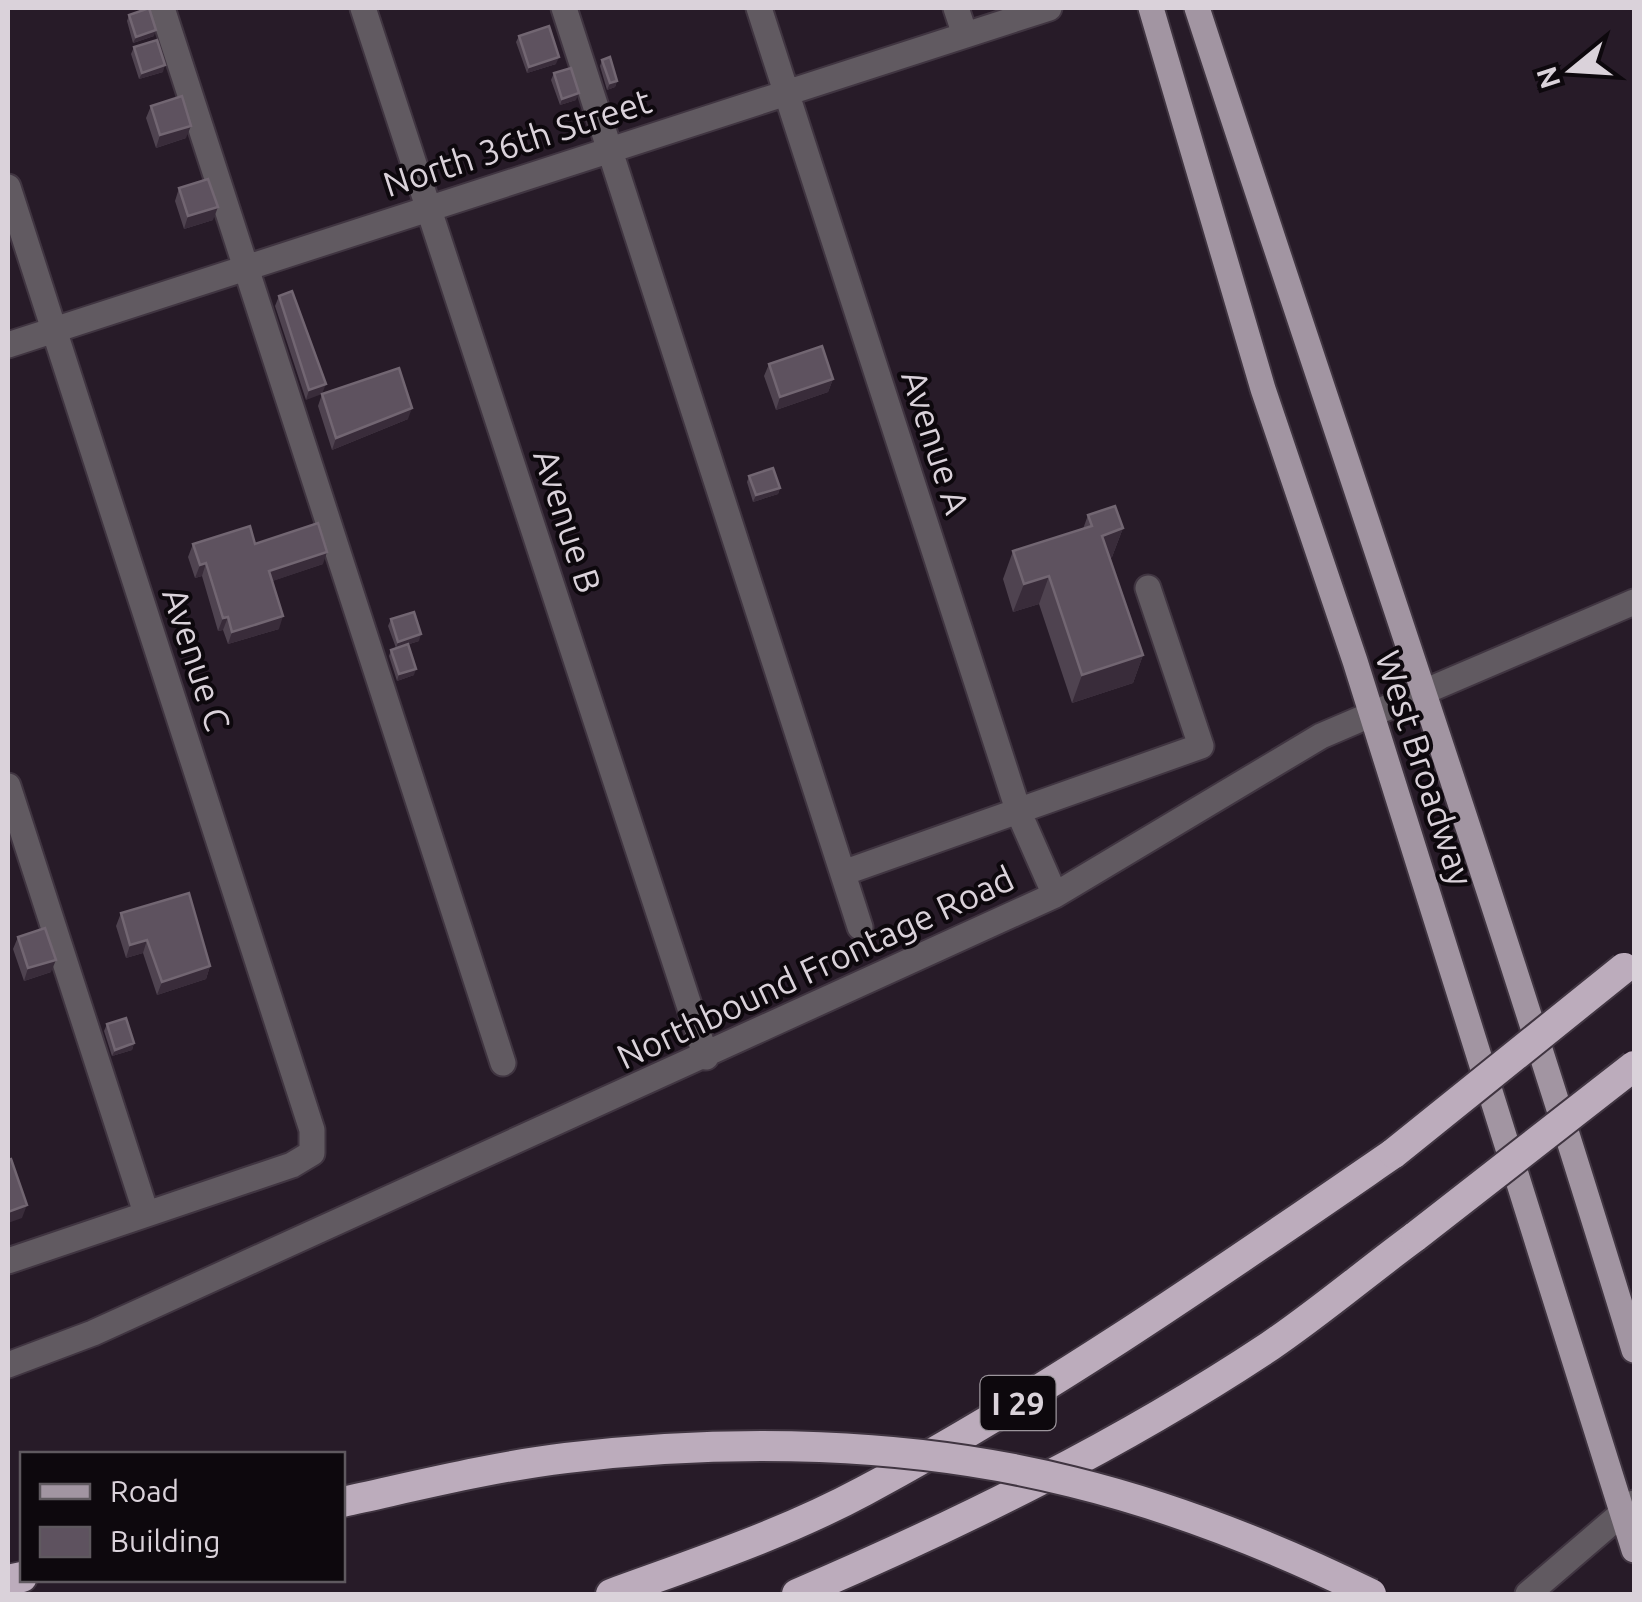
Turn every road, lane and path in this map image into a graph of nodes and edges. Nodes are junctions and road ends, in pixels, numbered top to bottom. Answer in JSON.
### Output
{"nodes":[{"id":1,"x":162,"y":8,"type":"edge"},
{"id":2,"x":362,"y":8,"type":"edge"},
{"id":3,"x":564,"y":8,"type":"edge"},
{"id":4,"x":759,"y":8,"type":"edge"},
{"id":5,"x":956,"y":8,"type":"edge"},
{"id":6,"x":1150,"y":8,"type":"edge"},
{"id":7,"x":1197,"y":8,"type":"edge"},
{"id":8,"x":1040,"y":9,"type":"edge"},
{"id":9,"x":965,"y":36,"type":"junction"},
{"id":10,"x":786,"y":92,"type":"junction"},
{"id":11,"x":610,"y":149,"type":"junction"},
{"id":12,"x":8,"y":188,"type":"edge"},
{"id":13,"x":428,"y":208,"type":"junction"},
{"id":14,"x":246,"y":267,"type":"junction"},
{"id":15,"x":54,"y":330,"type":"junction"},
{"id":16,"x":8,"y":345,"type":"edge"},
{"id":17,"x":1148,"y":588,"type":"dead end"},
{"id":18,"x":1634,"y":602,"type":"edge"},
{"id":19,"x":1423,"y":694,"type":"junction"},
{"id":20,"x":1372,"y":714,"type":"junction"},
{"id":21,"x":8,"y":786,"type":"edge"},
{"id":22,"x":1019,"y":813,"type":"junction"},
{"id":23,"x":843,"y":873,"type":"junction"},
{"id":24,"x":1054,"y":895,"type":"junction"},
{"id":25,"x":860,"y":927,"type":"dead end"},
{"id":26,"x":1629,"y":964,"type":"edge"},
{"id":27,"x":706,"y":1057,"type":"junction"},
{"id":28,"x":502,"y":1063,"type":"dead end"},
{"id":29,"x":1634,"y":1066,"type":"edge"},
{"id":30,"x":146,"y":1213,"type":"junction"},
{"id":31,"x":8,"y":1262,"type":"edge"},
{"id":32,"x":1634,"y":1350,"type":"edge"},
{"id":33,"x":8,"y":1364,"type":"edge"},
{"id":34,"x":345,"y":1501,"type":"edge"},
{"id":35,"x":1630,"y":1507,"type":"edge"},
{"id":36,"x":1634,"y":1550,"type":"edge"},
{"id":37,"x":612,"y":1594,"type":"edge"},
{"id":38,"x":797,"y":1594,"type":"edge"},
{"id":39,"x":1371,"y":1594,"type":"edge"},
{"id":40,"x":1528,"y":1594,"type":"edge"}],
"edges":[{"from":1,"to":14,"type":"street"},
{"from":2,"to":13,"type":"street","name":"Avenue B"},
{"from":3,"to":11,"type":"street"},
{"from":4,"to":10,"type":"street","name":"Avenue A"},
{"from":5,"to":9,"type":"street"},
{"from":6,"to":20,"type":"main road","name":"West Broadway"},
{"from":7,"to":19,"type":"main road","name":"West Broadway"},
{"from":8,"to":9,"type":"street","name":"North 36th Street"},
{"from":9,"to":10,"type":"street","name":"North 36th Street"},
{"from":10,"to":11,"type":"street","name":"North 36th Street"},
{"from":10,"to":22,"type":"street","name":"Avenue A"},
{"from":11,"to":13,"type":"street","name":"North 36th Street"},
{"from":11,"to":23,"type":"street"},
{"from":12,"to":15,"type":"street","name":"Avenue C"},
{"from":13,"to":14,"type":"street","name":"North 36th Street"},
{"from":13,"to":27,"type":"street","name":"Avenue B"},
{"from":14,"to":15,"type":"street","name":"North 36th Street"},
{"from":14,"to":28,"type":"street"},
{"from":15,"to":16,"type":"street","name":"North 36th Street"},
{"from":15,"to":30,"type":"street","name":"Avenue C"},
{"from":17,"to":22,"type":"street"},
{"from":18,"to":19,"type":"street","name":"Northbound Frontage Road"},
{"from":19,"to":20,"type":"street","name":"Northbound Frontage Road"},
{"from":19,"to":32,"type":"main road","name":"West Broadway"},
{"from":20,"to":24,"type":"street","name":"Northbound Frontage Road"},
{"from":20,"to":35,"type":"main road","name":"West Broadway"},
{"from":21,"to":30,"type":"street"},
{"from":22,"to":23,"type":"street"},
{"from":22,"to":24,"type":"street","name":"Avenue A"},
{"from":23,"to":25,"type":"street"},
{"from":24,"to":27,"type":"street","name":"Northbound Frontage Road"},
{"from":26,"to":37,"type":"highway","number":"I 29","bridge":true},
{"from":27,"to":33,"type":"street","name":"Northbound Frontage Road"},
{"from":29,"to":38,"type":"highway","number":"I 29","bridge":true},
{"from":30,"to":31,"type":"street"},
{"from":34,"to":39,"type":"highway","bridge":true},
{"from":35,"to":36,"type":"main road","name":"West Broadway"},
{"from":35,"to":40,"type":"street"}]}
